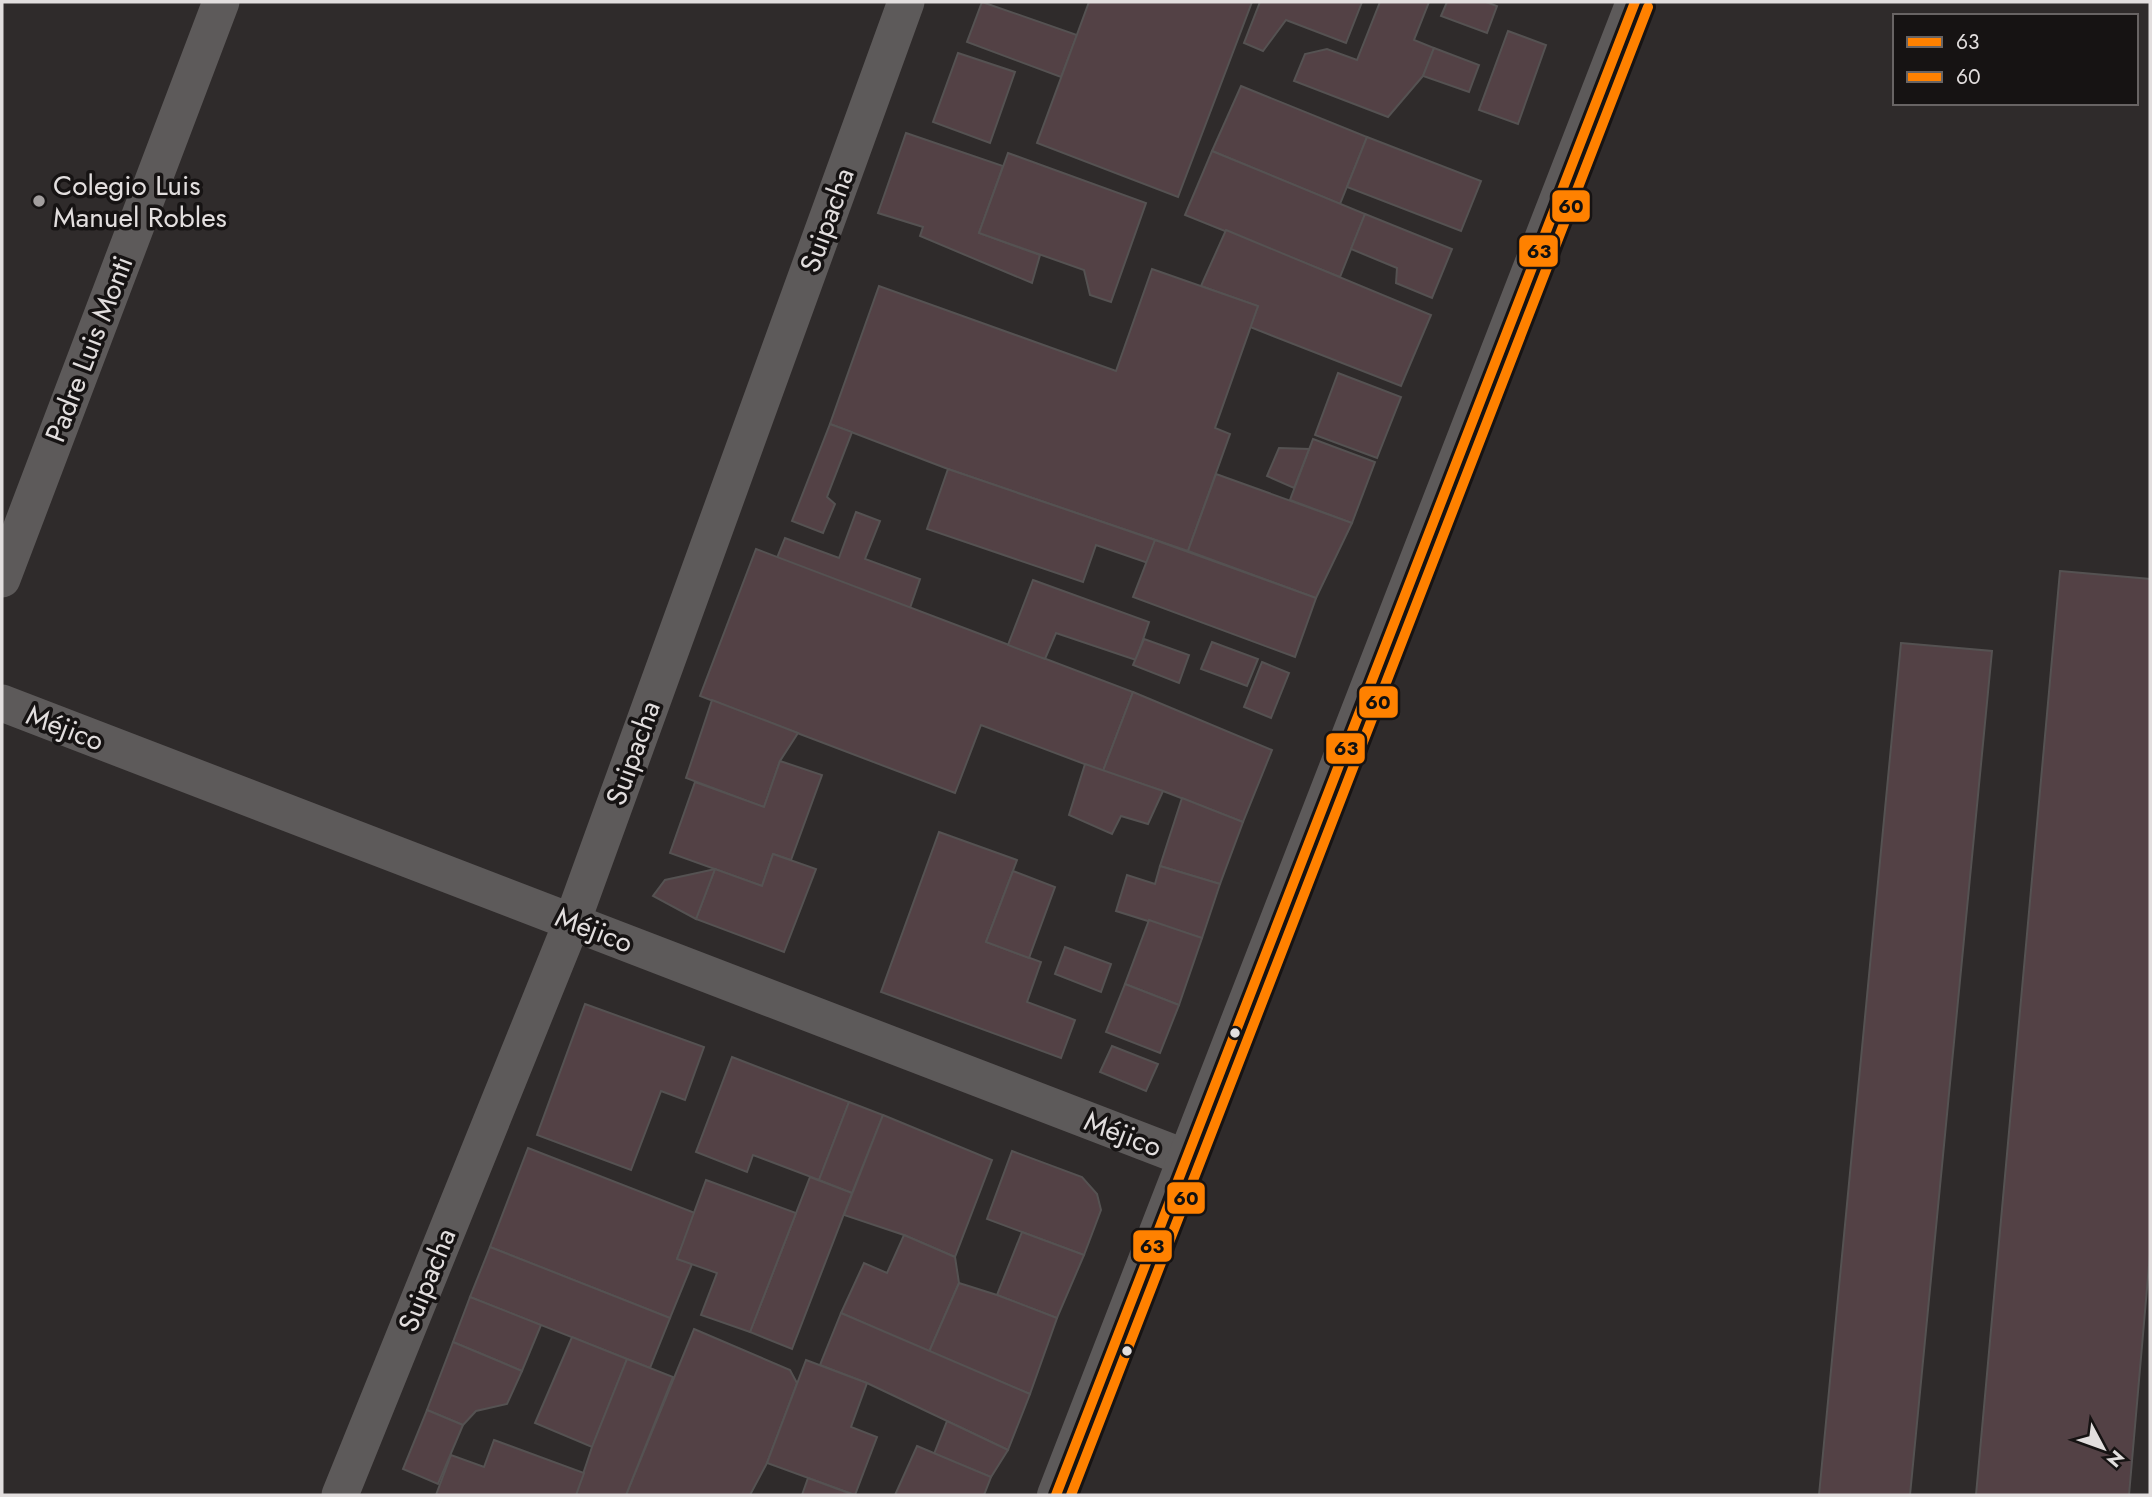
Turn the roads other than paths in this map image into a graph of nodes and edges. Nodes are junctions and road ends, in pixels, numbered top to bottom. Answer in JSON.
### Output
{"nodes":[{"id":1,"x":221,"y":2,"type":"edge"},
{"id":2,"x":906,"y":2,"type":"edge"},
{"id":3,"x":1635,"y":2,"type":"edge"},
{"id":4,"x":2,"y":579,"type":"edge"},
{"id":5,"x":2,"y":703,"type":"edge"},
{"id":6,"x":572,"y":922,"type":"junction"},
{"id":7,"x":1186,"y":1158,"type":"junction"},
{"id":8,"x":340,"y":1495,"type":"edge"},
{"id":9,"x":1056,"y":1495,"type":"edge"}],
"edges":[{"from":1,"to":4,"type":"street","name":"Padre Luis Monti"},
{"from":2,"to":6,"type":"street","name":"Suipacha"},
{"from":3,"to":7,"type":"main road"},
{"from":5,"to":6,"type":"street","name":"Méjico"},
{"from":6,"to":7,"type":"street","name":"Méjico"},
{"from":6,"to":8,"type":"street","name":"Suipacha"},
{"from":7,"to":9,"type":"main road"}]}
